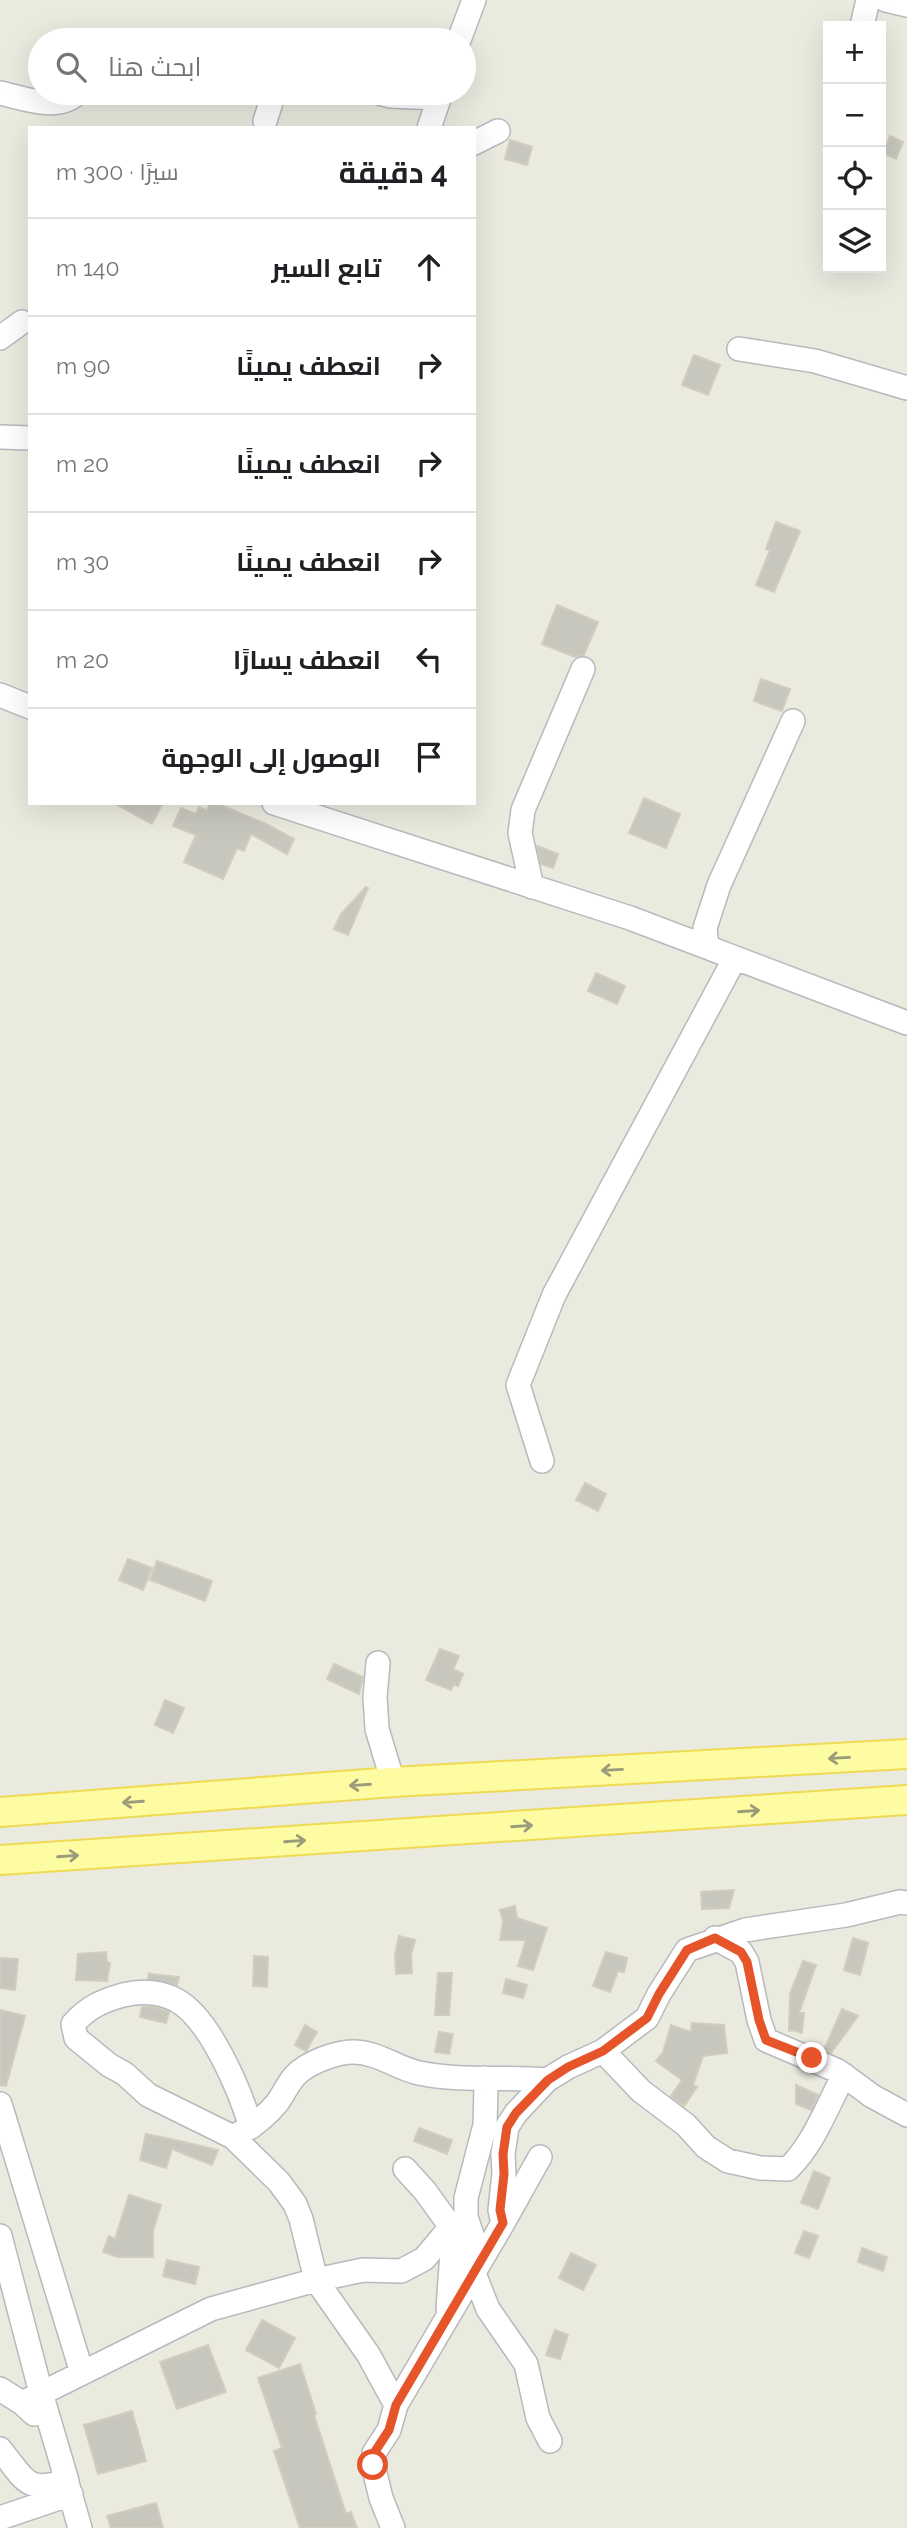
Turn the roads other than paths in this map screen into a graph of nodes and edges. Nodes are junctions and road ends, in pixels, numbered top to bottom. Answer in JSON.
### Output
{"nodes":[{"id":1,"x":474,"y":0,"type":"edge"},
{"id":2,"x":868,"y":0,"type":"edge"},
{"id":3,"x":886,"y":0,"type":"edge"},
{"id":4,"x":907,"y":5,"type":"edge"},
{"id":5,"x":863,"y":21,"type":"edge"},
{"id":6,"x":464,"y":28,"type":"edge"},
{"id":7,"x":0,"y":93,"type":"edge"},
{"id":8,"x":28,"y":98,"type":"edge"},
{"id":9,"x":270,"y":105,"type":"edge"},
{"id":10,"x":437,"y":105,"type":"edge"},
{"id":11,"x":265,"y":121,"type":"dead end"},
{"id":12,"x":430,"y":126,"type":"edge"},
{"id":13,"x":498,"y":131,"type":"dead end"},
{"id":14,"x":476,"y":142,"type":"edge"},
{"id":15,"x":22,"y":322,"type":"dead end"},
{"id":16,"x":0,"y":338,"type":"edge"},
{"id":17,"x":739,"y":349,"type":"dead end"},
{"id":18,"x":907,"y":388,"type":"edge"},
{"id":19,"x":0,"y":437,"type":"edge"},
{"id":20,"x":28,"y":438,"type":"edge"},
{"id":21,"x":583,"y":669,"type":"dead end"},
{"id":22,"x":0,"y":695,"type":"edge"},
{"id":23,"x":28,"y":706,"type":"edge"},
{"id":24,"x":793,"y":721,"type":"dead end"},
{"id":25,"x":280,"y":805,"type":"edge"},
{"id":26,"x":532,"y":887,"type":"junction"},
{"id":27,"x":707,"y":947,"type":"junction"},
{"id":28,"x":734,"y":958,"type":"junction"},
{"id":29,"x":907,"y":1023,"type":"edge"},
{"id":30,"x":542,"y":1461,"type":"dead end"},
{"id":31,"x":378,"y":1663,"type":"dead end"},
{"id":32,"x":907,"y":1754,"type":"edge"},
{"id":33,"x":393,"y":1782,"type":"junction"},
{"id":34,"x":907,"y":1800,"type":"edge"},
{"id":35,"x":0,"y":1812,"type":"edge"},
{"id":36,"x":0,"y":1860,"type":"edge"},
{"id":37,"x":907,"y":1903,"type":"edge"},
{"id":38,"x":715,"y":1938,"type":"junction"},
{"id":39,"x":603,"y":2051,"type":"junction"},
{"id":40,"x":844,"y":2075,"type":"junction"},
{"id":41,"x":484,"y":2078,"type":"junction"},
{"id":42,"x":548,"y":2080,"type":"junction"},
{"id":43,"x":0,"y":2104,"type":"edge"},
{"id":44,"x":907,"y":2115,"type":"edge"},
{"id":45,"x":242,"y":2132,"type":"junction"},
{"id":46,"x":540,"y":2157,"type":"dead end"},
{"id":47,"x":405,"y":2169,"type":"dead end"},
{"id":48,"x":458,"y":2222,"type":"junction"},
{"id":49,"x":503,"y":2223,"type":"junction"},
{"id":50,"x":0,"y":2236,"type":"edge"},
{"id":51,"x":474,"y":2271,"type":"junction"},
{"id":52,"x":316,"y":2280,"type":"junction"},
{"id":53,"x":448,"y":2315,"type":"junction"},
{"id":54,"x":82,"y":2373,"type":"junction"},
{"id":55,"x":0,"y":2389,"type":"edge"},
{"id":56,"x":32,"y":2398,"type":"junction"},
{"id":57,"x":396,"y":2405,"type":"junction"},
{"id":58,"x":550,"y":2441,"type":"dead end"},
{"id":59,"x":0,"y":2449,"type":"edge"},
{"id":60,"x":69,"y":2488,"type":"junction"},
{"id":61,"x":0,"y":2518,"type":"edge"},
{"id":62,"x":80,"y":2528,"type":"edge"},
{"id":63,"x":393,"y":2528,"type":"edge"}],
"edges":[{"from":1,"to":6,"type":"street"},
{"from":2,"to":5,"type":"street"},
{"from":3,"to":4,"type":"street"},
{"from":7,"to":8,"type":"street"},
{"from":9,"to":11,"type":"street"},
{"from":10,"to":12,"type":"street"},
{"from":13,"to":14,"type":"street"},
{"from":15,"to":16,"type":"street"},
{"from":17,"to":18,"type":"street"},
{"from":19,"to":20,"type":"street"},
{"from":21,"to":26,"type":"street"},
{"from":22,"to":23,"type":"street"},
{"from":24,"to":27,"type":"street"},
{"from":25,"to":26,"type":"street"},
{"from":26,"to":27,"type":"street"},
{"from":27,"to":28,"type":"street"},
{"from":28,"to":29,"type":"street"},
{"from":28,"to":30,"type":"street"},
{"from":31,"to":33,"type":"street"},
{"from":32,"to":33,"type":"main road","one_way":true},
{"from":33,"to":35,"type":"main road","one_way":true},
{"from":36,"to":34,"type":"main road","one_way":true},
{"from":37,"to":38,"type":"street"},
{"from":38,"to":39,"type":"street"},
{"from":38,"to":40,"type":"street"},
{"from":39,"to":40,"type":"street"},
{"from":39,"to":42,"type":"street"},
{"from":40,"to":44,"type":"street"},
{"from":41,"to":42,"type":"street"},
{"from":41,"to":45,"type":"street"},
{"from":41,"to":48,"type":"street"},
{"from":42,"to":49,"type":"street"},
{"from":43,"to":54,"type":"street"},
{"from":45,"to":45,"type":"street"},
{"from":45,"to":52,"type":"street"},
{"from":46,"to":49,"type":"street"},
{"from":47,"to":48,"type":"street"},
{"from":48,"to":51,"type":"street"},
{"from":48,"to":52,"type":"street"},
{"from":48,"to":53,"type":"street"},
{"from":49,"to":51,"type":"street"},
{"from":50,"to":56,"type":"street"},
{"from":51,"to":53,"type":"street"},
{"from":51,"to":58,"type":"street"},
{"from":52,"to":54,"type":"street"},
{"from":52,"to":57,"type":"street"},
{"from":53,"to":57,"type":"street"},
{"from":54,"to":56,"type":"street"},
{"from":55,"to":56,"type":"street"},
{"from":56,"to":60,"type":"street"},
{"from":57,"to":63,"type":"street"},
{"from":59,"to":60,"type":"street"},
{"from":60,"to":61,"type":"street"},
{"from":60,"to":62,"type":"street"}]}
